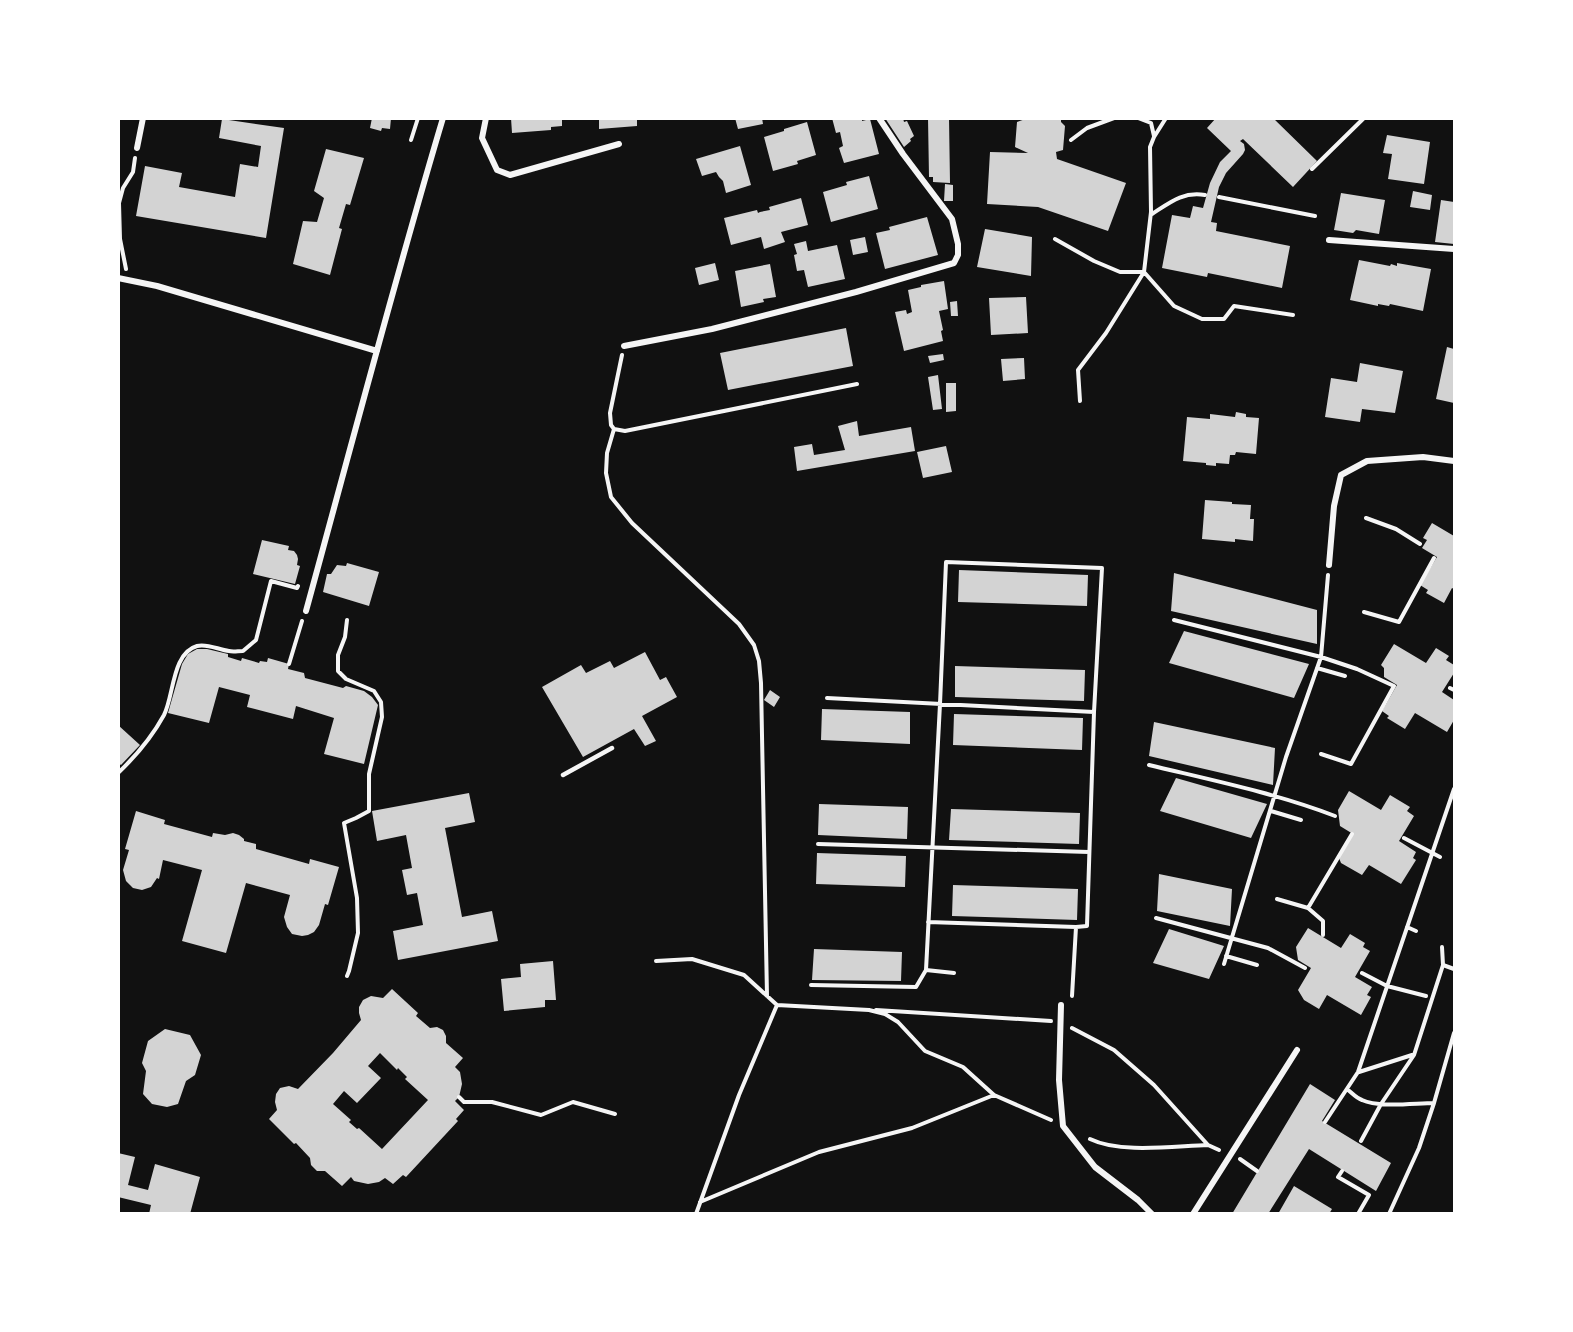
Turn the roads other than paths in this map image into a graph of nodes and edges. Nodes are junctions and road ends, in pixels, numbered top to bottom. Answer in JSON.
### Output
{"nodes":[{"id":1,"x":143,"y":118,"type":"edge"},
{"id":2,"x":443,"y":118,"type":"edge"},
{"id":3,"x":486,"y":118,"type":"edge"},
{"id":4,"x":879,"y":118,"type":"edge"},
{"id":5,"x":620,"y":144,"type":"dead end"},
{"id":6,"x":137,"y":148,"type":"road end"},
{"id":7,"x":1329,"y":240,"type":"dead end"},
{"id":8,"x":1455,"y":249,"type":"edge"},
{"id":9,"x":118,"y":278,"type":"edge"},
{"id":10,"x":624,"y":346,"type":"road end"},
{"id":11,"x":377,"y":351,"type":"junction"},
{"id":12,"x":1455,"y":461,"type":"edge"},
{"id":13,"x":1329,"y":565,"type":"road end"},
{"id":14,"x":306,"y":611,"type":"dead end"},
{"id":15,"x":612,"y":748,"type":"dead end"},
{"id":16,"x":563,"y":775,"type":"dead end"},
{"id":17,"x":1061,"y":1005,"type":"dead end"},
{"id":18,"x":1298,"y":1050,"type":"dead end"},
{"id":19,"x":1152,"y":1214,"type":"edge"},
{"id":20,"x":1193,"y":1214,"type":"edge"}],
"edges":[{"from":1,"to":6,"type":"street"},
{"from":2,"to":11,"type":"street"},
{"from":3,"to":5,"type":"street"},
{"from":4,"to":10,"type":"street"},
{"from":7,"to":8,"type":"street"},
{"from":9,"to":11,"type":"street"},
{"from":11,"to":14,"type":"street"},
{"from":12,"to":13,"type":"street"},
{"from":15,"to":16,"type":"lane"},
{"from":17,"to":19,"type":"street"},
{"from":18,"to":20,"type":"street"}]}
